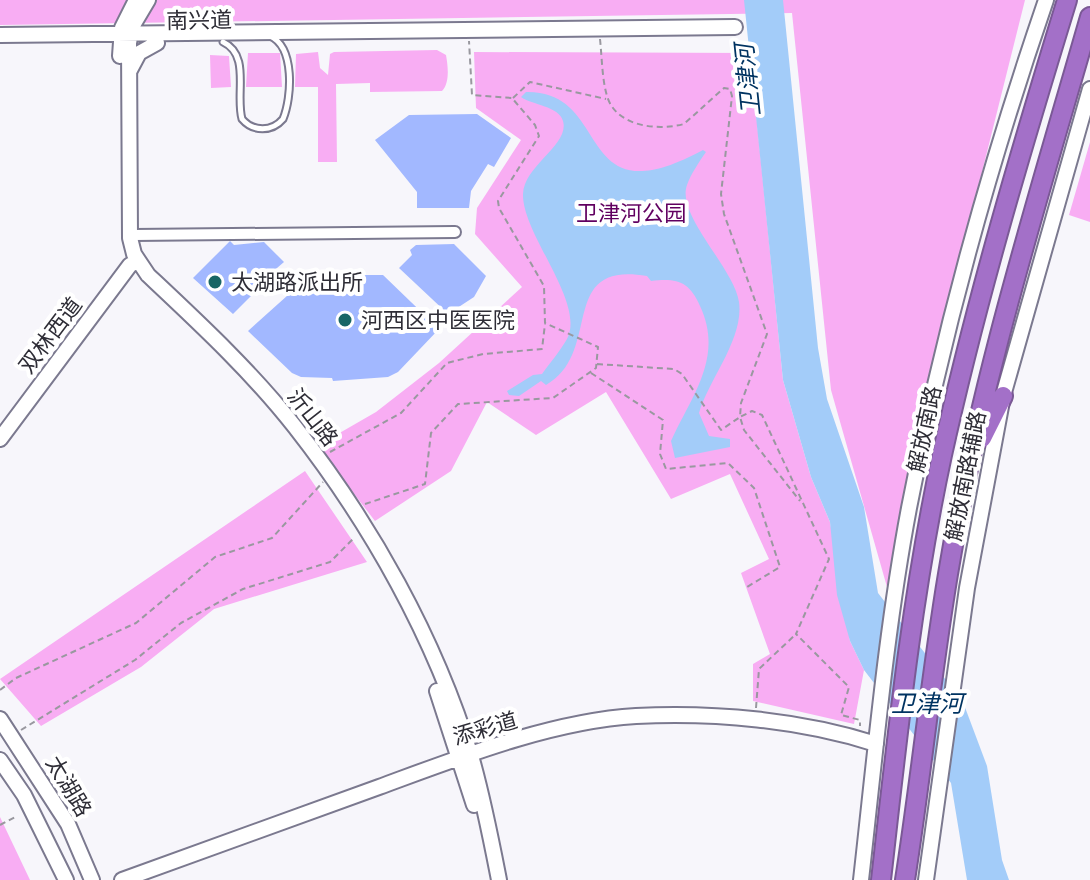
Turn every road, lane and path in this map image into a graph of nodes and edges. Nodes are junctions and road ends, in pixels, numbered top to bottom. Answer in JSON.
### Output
{"nodes":[{"id":1,"x":136,"y":0,"type":"edge"},
{"id":2,"x":148,"y":0,"type":"edge"},
{"id":3,"x":1046,"y":0,"type":"edge"},
{"id":4,"x":1065,"y":3,"type":"edge"},
{"id":5,"x":1090,"y":17,"type":"edge"},
{"id":6,"x":258,"y":33,"type":"junction"},
{"id":7,"x":0,"y":35,"type":"edge"},
{"id":8,"x":469,"y":35,"type":"junction"},
{"id":9,"x":156,"y":38,"type":"junction"},
{"id":10,"x":600,"y":38,"type":"junction"},
{"id":11,"x":127,"y":40,"type":"junction"},
{"id":12,"x":280,"y":41,"type":"junction"},
{"id":13,"x":223,"y":42,"type":"junction"},
{"id":14,"x":0,"y":44,"type":"edge"},
{"id":15,"x":124,"y":74,"type":"junction"},
{"id":16,"x":1090,"y":89,"type":"edge"},
{"id":17,"x":512,"y":98,"type":"junction"},
{"id":18,"x":608,"y":99,"type":"junction"},
{"id":19,"x":1029,"y":124,"type":"junction"},
{"id":20,"x":1057,"y":131,"type":"junction"},
{"id":21,"x":455,"y":232,"type":"dead end"},
{"id":22,"x":134,"y":235,"type":"dead end"},
{"id":23,"x":132,"y":259,"type":"junction"},
{"id":24,"x":545,"y":323,"type":"junction"},
{"id":25,"x":596,"y":364,"type":"junction"},
{"id":26,"x":590,"y":372,"type":"junction"},
{"id":27,"x":1003,"y":396,"type":"junction"},
{"id":28,"x":740,"y":417,"type":"junction"},
{"id":29,"x":0,"y":425,"type":"edge"},
{"id":30,"x":0,"y":439,"type":"edge"},
{"id":31,"x":318,"y":458,"type":"junction"},
{"id":32,"x":970,"y":461,"type":"junction"},
{"id":33,"x":323,"y":482,"type":"junction"},
{"id":34,"x":802,"y":503,"type":"junction"},
{"id":35,"x":352,"y":508,"type":"junction"},
{"id":36,"x":359,"y":534,"type":"junction"},
{"id":37,"x":747,"y":587,"type":"dead end"},
{"id":38,"x":796,"y":634,"type":"junction"},
{"id":39,"x":0,"y":690,"type":"edge"},
{"id":40,"x":0,"y":719,"type":"edge"},
{"id":41,"x":755,"y":721,"type":"junction"},
{"id":42,"x":13,"y":736,"type":"junction"},
{"id":43,"x":860,"y":739,"type":"junction"},
{"id":44,"x":876,"y":744,"type":"junction"},
{"id":45,"x":465,"y":756,"type":"junction"},
{"id":46,"x":0,"y":760,"type":"edge"},
{"id":47,"x":17,"y":816,"type":"dead end"},
{"id":48,"x":0,"y":825,"type":"edge"},
{"id":49,"x":906,"y":877,"type":"edge"},
{"id":50,"x":66,"y":880,"type":"edge"},
{"id":51,"x":92,"y":880,"type":"edge"},
{"id":52,"x":122,"y":880,"type":"edge"},
{"id":53,"x":491,"y":880,"type":"edge"},
{"id":54,"x":499,"y":880,"type":"edge"},
{"id":55,"x":861,"y":880,"type":"edge"},
{"id":56,"x":881,"y":880,"type":"edge"},
{"id":57,"x":926,"y":880,"type":"edge"}],
"edges":[{"from":1,"to":11,"type":"street"},
{"from":2,"to":11,"type":"street"},
{"from":3,"to":44,"type":"street"},
{"from":4,"to":19,"type":"highway","name":"解放南路"},
{"from":5,"to":20,"type":"highway"},
{"from":6,"to":8,"type":"street","name":"南兴道"},
{"from":6,"to":9,"type":"street","name":"南兴道"},
{"from":6,"to":12,"type":"lane"},
{"from":7,"to":11,"type":"street","name":"南兴道"},
{"from":8,"to":10,"type":"street","name":"南兴道"},
{"from":8,"to":10,"type":"street","name":"南兴道"},
{"from":8,"to":12,"type":"street","name":"南兴道"},
{"from":8,"to":17,"type":"path"},
{"from":9,"to":11,"type":"street","name":"南兴道"},
{"from":9,"to":13,"type":"street","name":"南兴道"},
{"from":9,"to":15,"type":"street"},
{"from":10,"to":18,"type":"path"},
{"from":11,"to":14,"type":"street","name":"南兴道"},
{"from":11,"to":15,"type":"street"},
{"from":12,"to":13,"type":"street","name":"南兴道"},
{"from":12,"to":13,"type":"lane"},
{"from":15,"to":23,"type":"street"},
{"from":16,"to":27,"type":"street","name":"解放南路辅路"},
{"from":17,"to":18,"type":"path"},
{"from":17,"to":24,"type":"path"},
{"from":18,"to":28,"type":"path"},
{"from":19,"to":20,"type":"highway"},
{"from":19,"to":56,"type":"highway","name":"解放南路"},
{"from":20,"to":32,"type":"highway"},
{"from":21,"to":22,"type":"street"},
{"from":23,"to":29,"type":"street","name":"双林西道"},
{"from":23,"to":30,"type":"street","name":"双林西道"},
{"from":23,"to":31,"type":"street","name":"沂山路"},
{"from":23,"to":33,"type":"street","name":"沂山路"},
{"from":24,"to":25,"type":"path"},
{"from":24,"to":31,"type":"path"},
{"from":25,"to":26,"type":"path"},
{"from":25,"to":28,"type":"path"},
{"from":26,"to":35,"type":"path"},
{"from":26,"to":37,"type":"path"},
{"from":27,"to":32,"type":"highway"},
{"from":27,"to":57,"type":"street","name":"解放南路辅路"},
{"from":28,"to":34,"type":"path"},
{"from":28,"to":34,"type":"path"},
{"from":31,"to":35,"type":"street","name":"沂山路"},
{"from":32,"to":49,"type":"highway"},
{"from":33,"to":36,"type":"street","name":"沂山路"},
{"from":33,"to":39,"type":"path"},
{"from":34,"to":38,"type":"path"},
{"from":35,"to":45,"type":"street","name":"沂山路"},
{"from":36,"to":42,"type":"path"},
{"from":36,"to":45,"type":"street","name":"沂山路"},
{"from":38,"to":41,"type":"path"},
{"from":38,"to":43,"type":"path"},
{"from":40,"to":42,"type":"street","name":"太湖路"},
{"from":41,"to":43,"type":"street","name":"添彩道"},
{"from":41,"to":45,"type":"street","name":"添彩道"},
{"from":42,"to":51,"type":"street","name":"太湖路"},
{"from":43,"to":44,"type":"street","name":"添彩道"},
{"from":44,"to":55,"type":"street"},
{"from":45,"to":52,"type":"street","name":"添彩道"},
{"from":45,"to":53,"type":"street","name":"沂山路"},
{"from":45,"to":54,"type":"street","name":"沂山路"},
{"from":46,"to":50,"type":"street","name":"太湖路"},
{"from":47,"to":48,"type":"path"}]}
